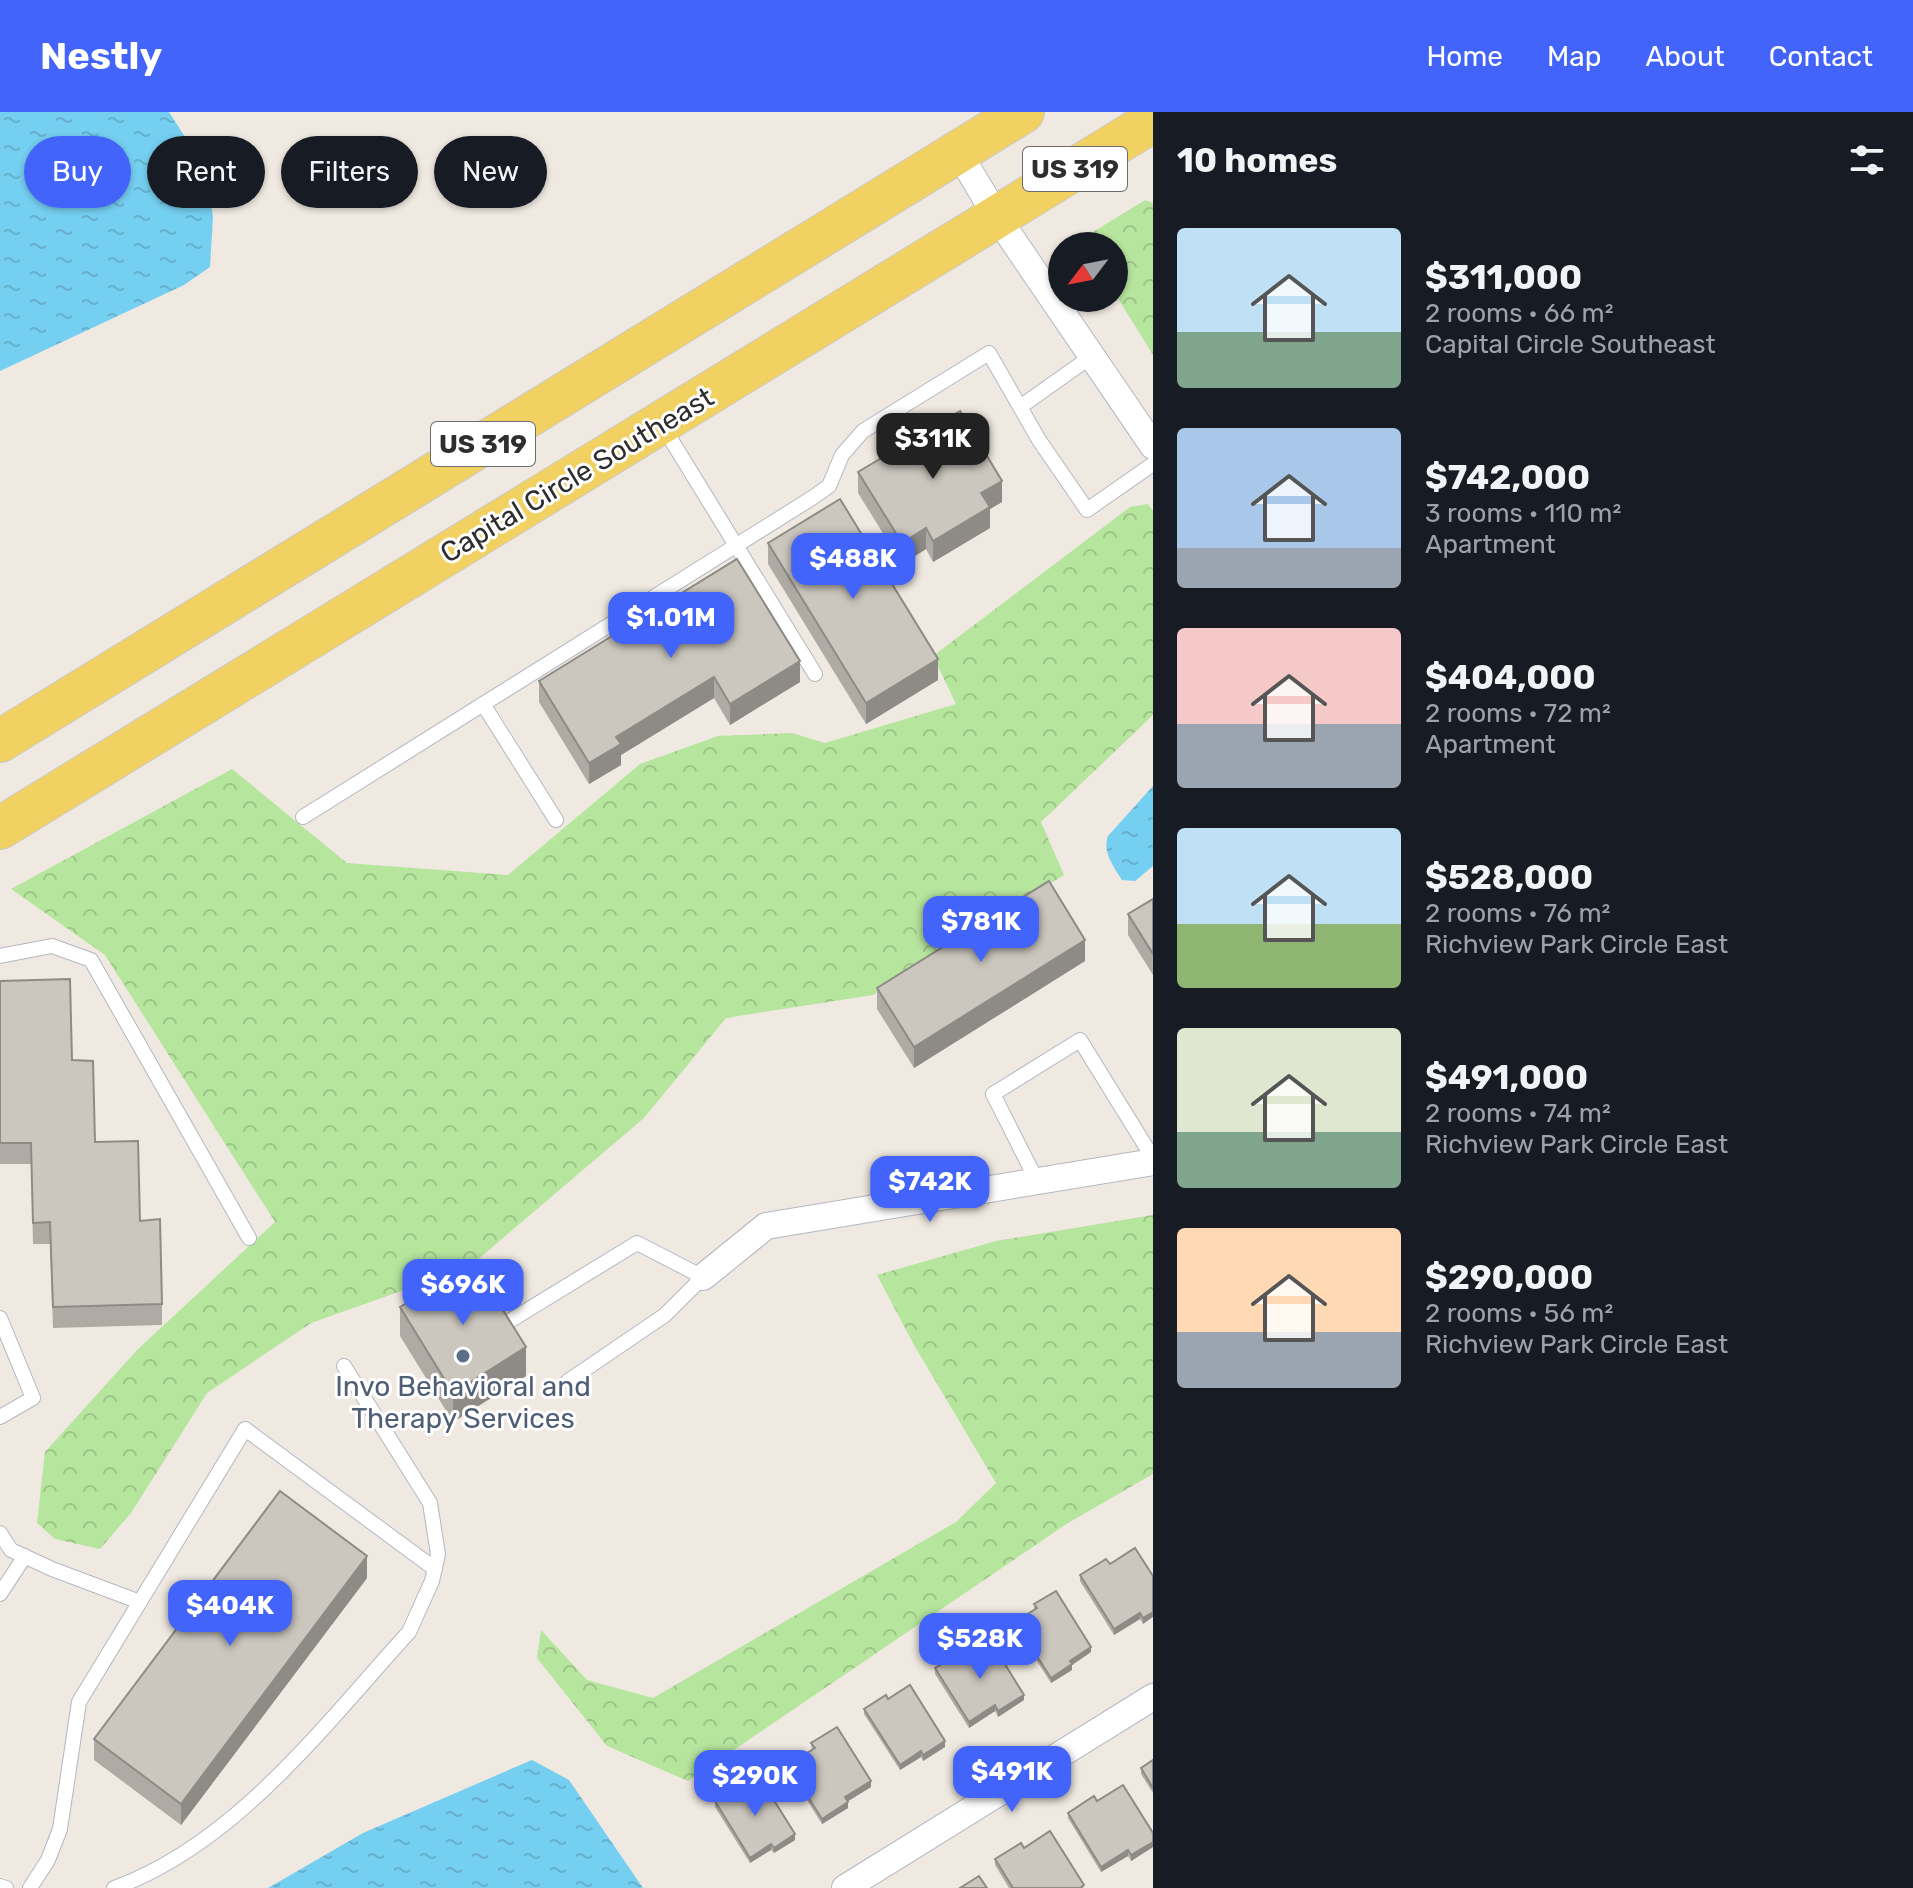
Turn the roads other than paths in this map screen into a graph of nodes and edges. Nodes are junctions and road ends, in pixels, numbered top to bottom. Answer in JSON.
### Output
{"nodes":[{"id":1,"x":1023,"y":112,"type":"edge"},
{"id":2,"x":1153,"y":121,"type":"edge"},
{"id":3,"x":958,"y":152,"type":"junction"},
{"id":4,"x":997,"y":217,"type":"junction"},
{"id":5,"x":1092,"y":356,"type":"junction"},
{"id":6,"x":1020,"y":407,"type":"junction"},
{"id":7,"x":661,"y":424,"type":"junction"},
{"id":8,"x":1153,"y":446,"type":"edge"},
{"id":9,"x":1153,"y":464,"type":"edge"},
{"id":10,"x":736,"y":546,"type":"junction"},
{"id":11,"x":815,"y":674,"type":"dead end"},
{"id":12,"x":483,"y":704,"type":"junction"},
{"id":13,"x":0,"y":741,"type":"edge"},
{"id":14,"x":303,"y":817,"type":"dead end"},
{"id":15,"x":556,"y":820,"type":"dead end"},
{"id":16,"x":0,"y":828,"type":"edge"},
{"id":17,"x":0,"y":956,"type":"edge"},
{"id":18,"x":1153,"y":1160,"type":"edge"},
{"id":19,"x":1037,"y":1181,"type":"junction"},
{"id":20,"x":249,"y":1238,"type":"dead end"},
{"id":21,"x":703,"y":1277,"type":"junction"},
{"id":22,"x":0,"y":1318,"type":"edge"},
{"id":23,"x":503,"y":1325,"type":"edge"},
{"id":24,"x":344,"y":1366,"type":"dead end"},
{"id":25,"x":568,"y":1381,"type":"dead end"},
{"id":26,"x":0,"y":1417,"type":"edge"},
{"id":27,"x":0,"y":1533,"type":"edge"},
{"id":28,"x":18,"y":1553,"type":"junction"},
{"id":29,"x":435,"y":1569,"type":"junction"},
{"id":30,"x":0,"y":1594,"type":"edge"},
{"id":31,"x":140,"y":1602,"type":"junction"},
{"id":32,"x":1153,"y":1697,"type":"edge"},
{"id":33,"x":855,"y":1885,"type":"edge"},
{"id":34,"x":0,"y":1886,"type":"edge"},
{"id":35,"x":6,"y":1888,"type":"edge"},
{"id":36,"x":30,"y":1888,"type":"edge"},
{"id":37,"x":114,"y":1888,"type":"edge"}],
"edges":[{"from":1,"to":3,"type":"main road","number":"US 319"},
{"from":2,"to":4,"type":"main road","name":"Capital Circle Southeast","number":"US 319"},
{"from":3,"to":4,"type":"street"},
{"from":3,"to":13,"type":"main road","number":"US 319"},
{"from":4,"to":5,"type":"street"},
{"from":4,"to":7,"type":"main road","name":"Capital Circle Southeast","number":"US 319"},
{"from":5,"to":6,"type":"lane"},
{"from":5,"to":8,"type":"street"},
{"from":6,"to":9,"type":"lane"},
{"from":6,"to":10,"type":"lane"},
{"from":7,"to":10,"type":"lane"},
{"from":7,"to":16,"type":"main road","name":"Capital Circle Southeast","number":"US 319"},
{"from":10,"to":11,"type":"lane"},
{"from":10,"to":12,"type":"lane"},
{"from":12,"to":14,"type":"lane"},
{"from":12,"to":15,"type":"lane"},
{"from":17,"to":20,"type":"lane"},
{"from":18,"to":19,"type":"street"},
{"from":18,"to":19,"type":"lane"},
{"from":19,"to":21,"type":"street"},
{"from":21,"to":23,"type":"lane"},
{"from":21,"to":25,"type":"lane"},
{"from":22,"to":26,"type":"lane"},
{"from":24,"to":29,"type":"lane"},
{"from":27,"to":28,"type":"lane"},
{"from":28,"to":30,"type":"lane"},
{"from":28,"to":31,"type":"lane"},
{"from":29,"to":31,"type":"lane"},
{"from":29,"to":37,"type":"lane"},
{"from":31,"to":36,"type":"lane"},
{"from":32,"to":33,"type":"street"},
{"from":34,"to":35,"type":"lane"}]}
